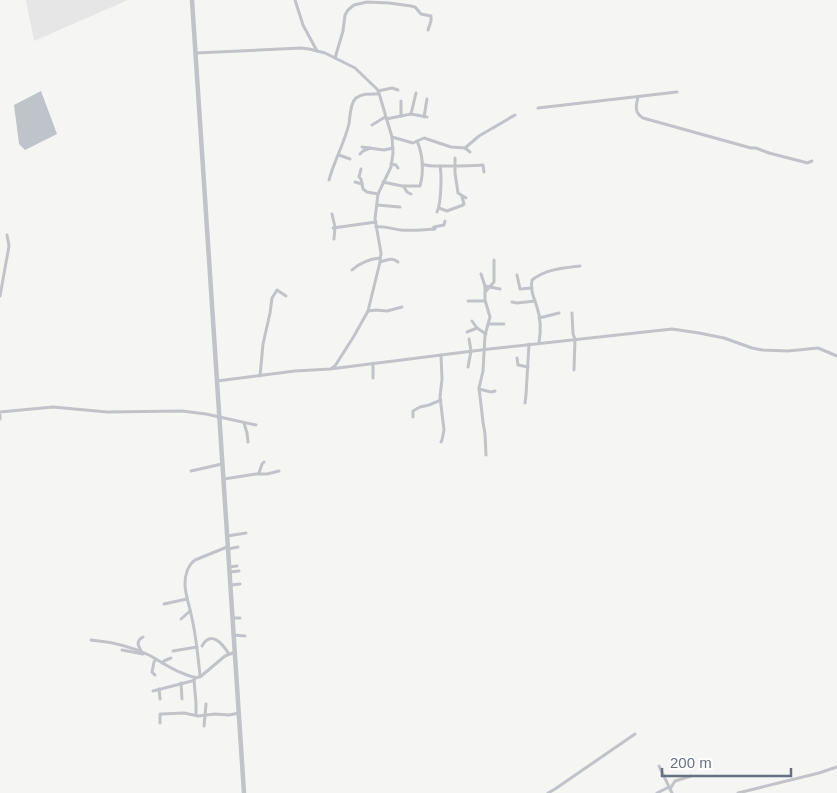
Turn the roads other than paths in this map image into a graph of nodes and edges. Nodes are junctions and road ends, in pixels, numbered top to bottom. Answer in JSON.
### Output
{"nodes":[{"id":1,"x":192,"y":0,"type":"edge"},
{"id":2,"x":295,"y":0,"type":"edge"},
{"id":3,"x":428,"y":30,"type":"dead end"},
{"id":4,"x":317,"y":51,"type":"junction"},
{"id":5,"x":195,"y":53,"type":"junction"},
{"id":6,"x":335,"y":58,"type":"junction"},
{"id":7,"x":398,"y":90,"type":"dead end"},
{"id":8,"x":379,"y":92,"type":"junction"},
{"id":9,"x":677,"y":92,"type":"dead end"},
{"id":10,"x":416,"y":93,"type":"dead end"},
{"id":11,"x":638,"y":96,"type":"junction"},
{"id":12,"x":427,"y":99,"type":"dead end"},
{"id":13,"x":401,"y":101,"type":"dead end"},
{"id":14,"x":538,"y":108,"type":"dead end"},
{"id":15,"x":412,"y":114,"type":"junction"},
{"id":16,"x":516,"y":115,"type":"dead end"},
{"id":17,"x":401,"y":116,"type":"junction"},
{"id":18,"x":386,"y":118,"type":"junction"},
{"id":19,"x":372,"y":125,"type":"dead end"},
{"id":20,"x":392,"y":137,"type":"junction"},
{"id":21,"x":417,"y":141,"type":"junction"},
{"id":22,"x":362,"y":146,"type":"dead end"},
{"id":23,"x":370,"y":147,"type":"junction"},
{"id":24,"x":392,"y":148,"type":"junction"},
{"id":25,"x":465,"y":148,"type":"junction"},
{"id":26,"x":470,"y":152,"type":"dead end"},
{"id":27,"x":360,"y":154,"type":"dead end"},
{"id":28,"x":339,"y":155,"type":"junction"},
{"id":29,"x":455,"y":158,"type":"dead end"},
{"id":30,"x":350,"y":159,"type":"dead end"},
{"id":31,"x":812,"y":160,"type":"dead end"},
{"id":32,"x":391,"y":164,"type":"junction"},
{"id":33,"x":422,"y":164,"type":"junction"},
{"id":34,"x":440,"y":166,"type":"junction"},
{"id":35,"x":455,"y":167,"type":"junction"},
{"id":36,"x":398,"y":168,"type":"dead end"},
{"id":37,"x":361,"y":169,"type":"dead end"},
{"id":38,"x":484,"y":172,"type":"dead end"},
{"id":39,"x":329,"y":180,"type":"dead end"},
{"id":40,"x":355,"y":182,"type":"dead end"},
{"id":41,"x":383,"y":182,"type":"junction"},
{"id":42,"x":362,"y":184,"type":"junction"},
{"id":43,"x":404,"y":186,"type":"junction"},
{"id":44,"x":378,"y":194,"type":"junction"},
{"id":45,"x":411,"y":194,"type":"dead end"},
{"id":46,"x":377,"y":205,"type":"junction"},
{"id":47,"x":400,"y":207,"type":"dead end"},
{"id":48,"x":332,"y":214,"type":"dead end"},
{"id":49,"x":445,"y":221,"type":"dead end"},
{"id":50,"x":397,"y":224,"type":"dead end"},
{"id":51,"x":376,"y":225,"type":"junction"},
{"id":52,"x":334,"y":228,"type":"junction"},
{"id":53,"x":392,"y":228,"type":"junction"},
{"id":54,"x":7,"y":235,"type":"dead end"},
{"id":55,"x":334,"y":239,"type":"dead end"},
{"id":56,"x":380,"y":260,"type":"junction"},
{"id":57,"x":494,"y":260,"type":"dead end"},
{"id":58,"x":398,"y":262,"type":"dead end"},
{"id":59,"x":580,"y":266,"type":"dead end"},
{"id":60,"x":352,"y":270,"type":"dead end"},
{"id":61,"x":480,"y":274,"type":"dead end"},
{"id":62,"x":517,"y":275,"type":"dead end"},
{"id":63,"x":485,"y":286,"type":"junction"},
{"id":64,"x":490,"y":287,"type":"junction"},
{"id":65,"x":532,"y":288,"type":"junction"},
{"id":66,"x":500,"y":289,"type":"dead end"},
{"id":67,"x":485,"y":292,"type":"junction"},
{"id":68,"x":0,"y":296,"type":"edge"},
{"id":69,"x":286,"y":296,"type":"dead end"},
{"id":70,"x":468,"y":301,"type":"dead end"},
{"id":71,"x":485,"y":301,"type":"junction"},
{"id":72,"x":535,"y":301,"type":"junction"},
{"id":73,"x":512,"y":302,"type":"dead end"},
{"id":74,"x":402,"y":307,"type":"dead end"},
{"id":75,"x":368,"y":311,"type":"junction"},
{"id":76,"x":559,"y":313,"type":"dead end"},
{"id":77,"x":572,"y":313,"type":"dead end"},
{"id":78,"x":539,"y":318,"type":"junction"},
{"id":79,"x":472,"y":321,"type":"dead end"},
{"id":80,"x":489,"y":324,"type":"junction"},
{"id":81,"x":504,"y":324,"type":"dead end"},
{"id":82,"x":477,"y":328,"type":"junction"},
{"id":83,"x":467,"y":332,"type":"dead end"},
{"id":84,"x":486,"y":334,"type":"junction"},
{"id":85,"x":468,"y":339,"type":"dead end"},
{"id":86,"x":575,"y":339,"type":"junction"},
{"id":87,"x":539,"y":343,"type":"junction"},
{"id":88,"x":529,"y":344,"type":"junction"},
{"id":89,"x":484,"y":350,"type":"junction"},
{"id":90,"x":471,"y":351,"type":"junction"},
{"id":91,"x":441,"y":355,"type":"junction"},
{"id":92,"x":837,"y":356,"type":"edge"},
{"id":93,"x":517,"y":358,"type":"dead end"},
{"id":94,"x":373,"y":363,"type":"junction"},
{"id":95,"x":528,"y":367,"type":"junction"},
{"id":96,"x":468,"y":368,"type":"dead end"},
{"id":97,"x":330,"y":369,"type":"junction"},
{"id":98,"x":574,"y":370,"type":"dead end"},
{"id":99,"x":260,"y":376,"type":"junction"},
{"id":100,"x":372,"y":378,"type":"dead end"},
{"id":101,"x":216,"y":381,"type":"junction"},
{"id":102,"x":480,"y":389,"type":"junction"},
{"id":103,"x":495,"y":391,"type":"dead end"},
{"id":104,"x":441,"y":400,"type":"junction"},
{"id":105,"x":525,"y":403,"type":"dead end"},
{"id":106,"x":0,"y":415,"type":"edge"},
{"id":107,"x":219,"y":416,"type":"junction"},
{"id":108,"x":413,"y":417,"type":"dead end"},
{"id":109,"x":244,"y":422,"type":"junction"},
{"id":110,"x":256,"y":426,"type":"dead end"},
{"id":111,"x":248,"y":442,"type":"dead end"},
{"id":112,"x":441,"y":442,"type":"dead end"},
{"id":113,"x":486,"y":455,"type":"dead end"},
{"id":114,"x":264,"y":462,"type":"dead end"},
{"id":115,"x":222,"y":464,"type":"junction"},
{"id":116,"x":279,"y":471,"type":"dead end"},
{"id":117,"x":191,"y":472,"type":"dead end"},
{"id":118,"x":259,"y":474,"type":"junction"},
{"id":119,"x":223,"y":479,"type":"junction"},
{"id":120,"x":246,"y":533,"type":"dead end"},
{"id":121,"x":227,"y":536,"type":"junction"},
{"id":122,"x":238,"y":547,"type":"dead end"},
{"id":123,"x":228,"y":548,"type":"junction"},
{"id":124,"x":237,"y":566,"type":"dead end"},
{"id":125,"x":229,"y":569,"type":"junction"},
{"id":126,"x":239,"y":571,"type":"dead end"},
{"id":127,"x":240,"y":584,"type":"dead end"},
{"id":128,"x":230,"y":585,"type":"junction"},
{"id":129,"x":188,"y":599,"type":"junction"},
{"id":130,"x":164,"y":604,"type":"dead end"},
{"id":131,"x":190,"y":611,"type":"junction"},
{"id":132,"x":232,"y":618,"type":"junction"},
{"id":133,"x":240,"y":618,"type":"dead end"},
{"id":134,"x":181,"y":619,"type":"dead end"},
{"id":135,"x":233,"y":635,"type":"junction"},
{"id":136,"x":245,"y":636,"type":"dead end"},
{"id":137,"x":143,"y":637,"type":"dead end"},
{"id":138,"x":91,"y":640,"type":"dead end"},
{"id":139,"x":202,"y":646,"type":"dead end"},
{"id":140,"x":196,"y":647,"type":"junction"},
{"id":141,"x":122,"y":650,"type":"dead end"},
{"id":142,"x":172,"y":651,"type":"dead end"},
{"id":143,"x":141,"y":652,"type":"junction"},
{"id":144,"x":232,"y":653,"type":"junction"},
{"id":145,"x":146,"y":654,"type":"junction"},
{"id":146,"x":171,"y":658,"type":"dead end"},
{"id":147,"x":156,"y":659,"type":"junction"},
{"id":148,"x":162,"y":663,"type":"junction"},
{"id":149,"x":154,"y":675,"type":"dead end"},
{"id":150,"x":200,"y":677,"type":"junction"},
{"id":151,"x":195,"y":679,"type":"junction"},
{"id":152,"x":180,"y":684,"type":"junction"},
{"id":153,"x":159,"y":689,"type":"junction"},
{"id":154,"x":153,"y":691,"type":"dead end"},
{"id":155,"x":160,"y":699,"type":"dead end"},
{"id":156,"x":182,"y":699,"type":"dead end"},
{"id":157,"x":206,"y":704,"type":"dead end"},
{"id":158,"x":239,"y":713,"type":"junction"},
{"id":159,"x":196,"y":715,"type":"junction"},
{"id":160,"x":205,"y":715,"type":"junction"},
{"id":161,"x":160,"y":723,"type":"dead end"},
{"id":162,"x":204,"y":726,"type":"dead end"},
{"id":163,"x":635,"y":734,"type":"dead end"},
{"id":164,"x":659,"y":766,"type":"dead end"},
{"id":165,"x":837,"y":767,"type":"edge"},
{"id":166,"x":691,"y":776,"type":"dead end"},
{"id":167,"x":670,"y":790,"type":"edge"},
{"id":168,"x":244,"y":793,"type":"edge"},
{"id":169,"x":548,"y":793,"type":"edge"},
{"id":170,"x":657,"y":793,"type":"edge"},
{"id":171,"x":738,"y":793,"type":"edge"}],
"edges":[{"from":1,"to":5,"type":"street"},
{"from":2,"to":4,"type":"street"},
{"from":3,"to":6,"type":"street"},
{"from":4,"to":5,"type":"street"},
{"from":4,"to":6,"type":"street"},
{"from":5,"to":101,"type":"street"},
{"from":6,"to":8,"type":"street"},
{"from":7,"to":8,"type":"street"},
{"from":8,"to":18,"type":"street"},
{"from":8,"to":28,"type":"street"},
{"from":9,"to":11,"type":"street"},
{"from":10,"to":15,"type":"street"},
{"from":11,"to":14,"type":"street"},
{"from":11,"to":31,"type":"street"},
{"from":12,"to":15,"type":"street"},
{"from":13,"to":17,"type":"street"},
{"from":15,"to":17,"type":"street"},
{"from":16,"to":25,"type":"street"},
{"from":17,"to":18,"type":"street"},
{"from":18,"to":19,"type":"street"},
{"from":18,"to":20,"type":"street"},
{"from":20,"to":21,"type":"street"},
{"from":20,"to":24,"type":"street"},
{"from":21,"to":25,"type":"street"},
{"from":21,"to":33,"type":"street"},
{"from":22,"to":23,"type":"street"},
{"from":23,"to":24,"type":"street"},
{"from":23,"to":27,"type":"street"},
{"from":24,"to":32,"type":"street"},
{"from":25,"to":26,"type":"street"},
{"from":28,"to":30,"type":"street"},
{"from":28,"to":39,"type":"street"},
{"from":29,"to":35,"type":"street"},
{"from":32,"to":36,"type":"street"},
{"from":32,"to":41,"type":"street"},
{"from":33,"to":34,"type":"street"},
{"from":33,"to":43,"type":"street"},
{"from":34,"to":35,"type":"street"},
{"from":34,"to":35,"type":"street"},
{"from":35,"to":38,"type":"street"},
{"from":37,"to":42,"type":"street"},
{"from":40,"to":42,"type":"street"},
{"from":41,"to":43,"type":"street"},
{"from":41,"to":44,"type":"street"},
{"from":42,"to":44,"type":"street"},
{"from":43,"to":45,"type":"street"},
{"from":44,"to":46,"type":"street"},
{"from":46,"to":47,"type":"street"},
{"from":46,"to":51,"type":"street"},
{"from":48,"to":52,"type":"street"},
{"from":49,"to":53,"type":"street"},
{"from":50,"to":53,"type":"street"},
{"from":51,"to":52,"type":"street"},
{"from":51,"to":53,"type":"street"},
{"from":51,"to":56,"type":"street"},
{"from":52,"to":55,"type":"street"},
{"from":54,"to":68,"type":"street"},
{"from":56,"to":58,"type":"street"},
{"from":56,"to":60,"type":"street"},
{"from":56,"to":75,"type":"street"},
{"from":57,"to":64,"type":"street"},
{"from":59,"to":65,"type":"street"},
{"from":61,"to":63,"type":"street"},
{"from":62,"to":65,"type":"street"},
{"from":63,"to":64,"type":"street"},
{"from":63,"to":67,"type":"street"},
{"from":64,"to":66,"type":"street"},
{"from":64,"to":67,"type":"street"},
{"from":65,"to":72,"type":"street"},
{"from":67,"to":71,"type":"street"},
{"from":69,"to":99,"type":"street"},
{"from":70,"to":71,"type":"street"},
{"from":71,"to":80,"type":"street"},
{"from":72,"to":73,"type":"street"},
{"from":72,"to":78,"type":"street"},
{"from":74,"to":75,"type":"street"},
{"from":75,"to":97,"type":"street"},
{"from":76,"to":78,"type":"street"},
{"from":77,"to":86,"type":"street"},
{"from":78,"to":87,"type":"street"},
{"from":79,"to":82,"type":"street"},
{"from":80,"to":81,"type":"street"},
{"from":80,"to":84,"type":"street"},
{"from":82,"to":83,"type":"street"},
{"from":82,"to":84,"type":"street"},
{"from":84,"to":89,"type":"street"},
{"from":85,"to":90,"type":"street"},
{"from":86,"to":87,"type":"street"},
{"from":86,"to":92,"type":"street"},
{"from":86,"to":98,"type":"street"},
{"from":87,"to":88,"type":"street"},
{"from":88,"to":89,"type":"street"},
{"from":88,"to":95,"type":"street"},
{"from":89,"to":90,"type":"street"},
{"from":89,"to":102,"type":"street"},
{"from":90,"to":91,"type":"street"},
{"from":90,"to":96,"type":"street"},
{"from":91,"to":94,"type":"street"},
{"from":91,"to":104,"type":"street"},
{"from":93,"to":95,"type":"street"},
{"from":94,"to":97,"type":"street"},
{"from":94,"to":100,"type":"street"},
{"from":95,"to":105,"type":"street"},
{"from":97,"to":99,"type":"street"},
{"from":99,"to":101,"type":"street"},
{"from":101,"to":107,"type":"street"},
{"from":102,"to":103,"type":"street"},
{"from":102,"to":113,"type":"street"},
{"from":104,"to":108,"type":"street"},
{"from":104,"to":112,"type":"street"},
{"from":106,"to":107,"type":"street"},
{"from":107,"to":109,"type":"street"},
{"from":107,"to":115,"type":"street"},
{"from":109,"to":110,"type":"street"},
{"from":109,"to":111,"type":"street"},
{"from":114,"to":118,"type":"street"},
{"from":115,"to":117,"type":"street"},
{"from":115,"to":119,"type":"street"},
{"from":116,"to":118,"type":"street"},
{"from":118,"to":119,"type":"street"},
{"from":119,"to":121,"type":"street"},
{"from":120,"to":121,"type":"street"},
{"from":121,"to":123,"type":"street"},
{"from":122,"to":123,"type":"street"},
{"from":123,"to":125,"type":"street"},
{"from":123,"to":129,"type":"street"},
{"from":124,"to":125,"type":"street"},
{"from":125,"to":126,"type":"street"},
{"from":125,"to":128,"type":"street"},
{"from":127,"to":128,"type":"street"},
{"from":128,"to":132,"type":"street"},
{"from":129,"to":130,"type":"street"},
{"from":129,"to":131,"type":"street"},
{"from":131,"to":134,"type":"street"},
{"from":131,"to":140,"type":"street"},
{"from":132,"to":133,"type":"street"},
{"from":132,"to":135,"type":"street"},
{"from":135,"to":136,"type":"street"},
{"from":135,"to":144,"type":"street"},
{"from":137,"to":143,"type":"street"},
{"from":138,"to":143,"type":"street"},
{"from":139,"to":144,"type":"street"},
{"from":140,"to":142,"type":"street"},
{"from":140,"to":150,"type":"street"},
{"from":141,"to":145,"type":"street"},
{"from":143,"to":145,"type":"street"},
{"from":144,"to":150,"type":"street"},
{"from":144,"to":158,"type":"street"},
{"from":145,"to":147,"type":"street"},
{"from":146,"to":148,"type":"street"},
{"from":147,"to":148,"type":"street"},
{"from":147,"to":149,"type":"street"},
{"from":148,"to":151,"type":"street"},
{"from":150,"to":151,"type":"street"},
{"from":151,"to":152,"type":"street"},
{"from":151,"to":159,"type":"street"},
{"from":152,"to":153,"type":"street"},
{"from":152,"to":156,"type":"street"},
{"from":153,"to":154,"type":"street"},
{"from":153,"to":155,"type":"street"},
{"from":157,"to":160,"type":"street"},
{"from":158,"to":160,"type":"street"},
{"from":158,"to":168,"type":"street"},
{"from":159,"to":160,"type":"street"},
{"from":159,"to":161,"type":"street"},
{"from":160,"to":162,"type":"street"},
{"from":163,"to":169,"type":"street"},
{"from":164,"to":167,"type":"street"},
{"from":165,"to":171,"type":"street"},
{"from":166,"to":167,"type":"street"},
{"from":167,"to":170,"type":"street"}]}
